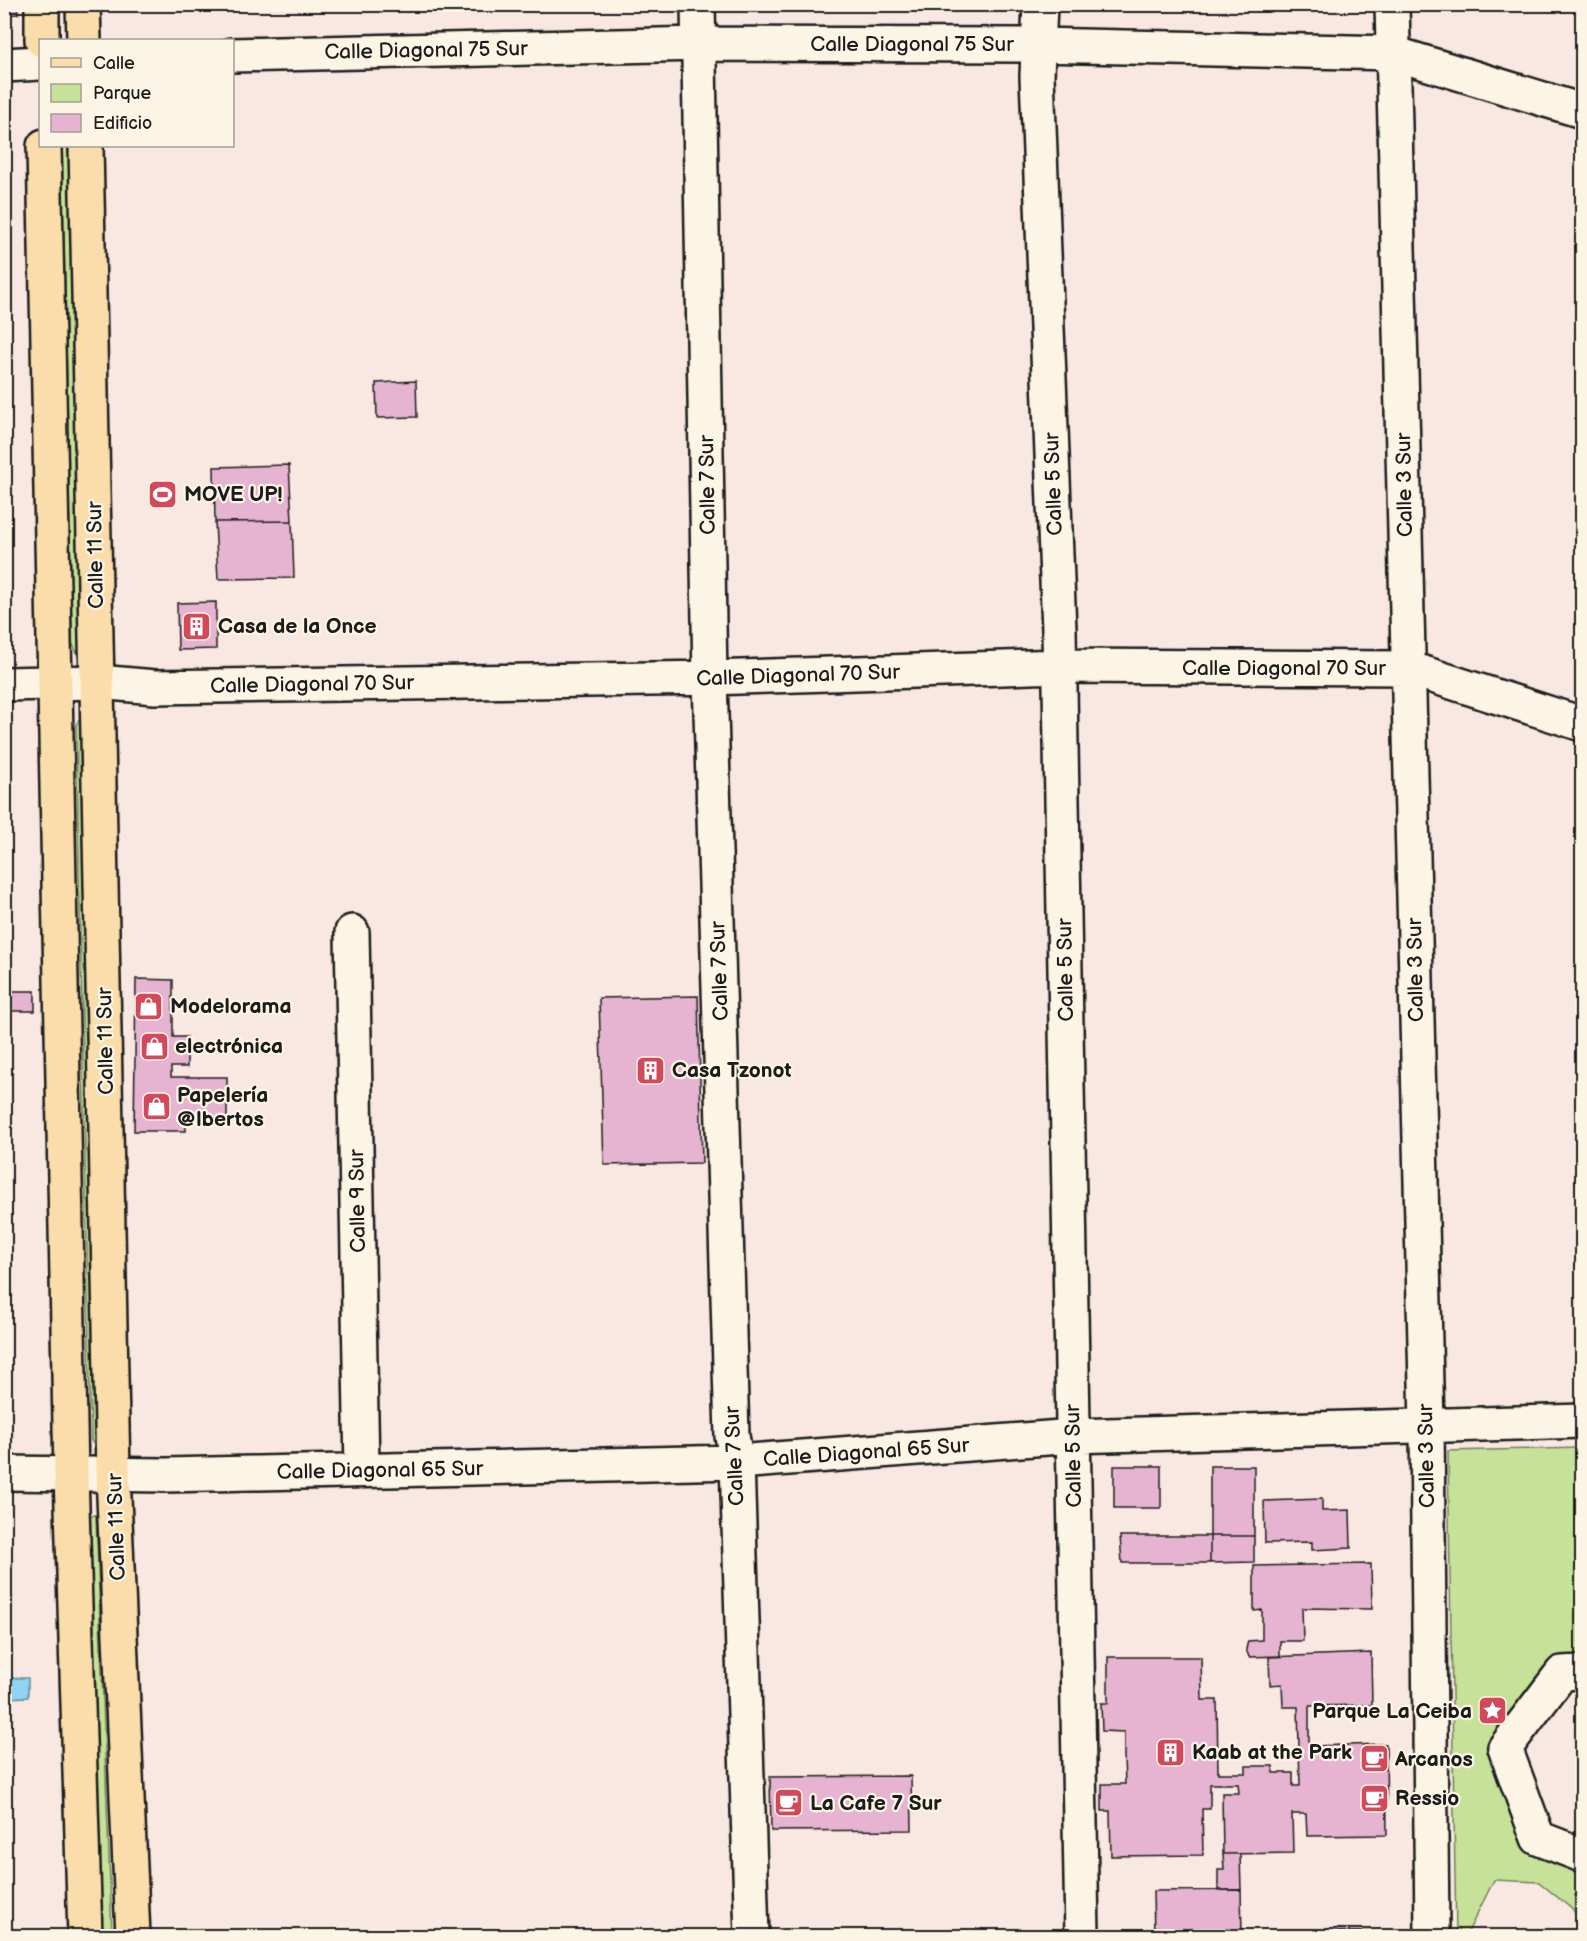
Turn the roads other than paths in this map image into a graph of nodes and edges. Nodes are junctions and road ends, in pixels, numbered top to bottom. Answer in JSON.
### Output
{"nodes":[{"id":1,"x":42,"y":4,"type":"edge"},
{"id":2,"x":83,"y":4,"type":"edge"},
{"id":3,"x":698,"y":4,"type":"edge"},
{"id":4,"x":1040,"y":4,"type":"edge"},
{"id":5,"x":1392,"y":4,"type":"edge"},
{"id":6,"x":42,"y":39,"type":"edge"},
{"id":7,"x":84,"y":39,"type":"edge"},
{"id":8,"x":700,"y":44,"type":"junction"},
{"id":9,"x":1038,"y":45,"type":"junction"},
{"id":10,"x":1393,"y":53,"type":"junction"},
{"id":11,"x":234,"y":55,"type":"edge"},
{"id":12,"x":39,"y":63,"type":"edge"},
{"id":13,"x":4,"y":65,"type":"edge"},
{"id":14,"x":1582,"y":111,"type":"edge"},
{"id":15,"x":44,"y":147,"type":"edge"},
{"id":16,"x":86,"y":147,"type":"edge"},
{"id":17,"x":1059,"y":666,"type":"junction"},
{"id":18,"x":1408,"y":668,"type":"junction"},
{"id":19,"x":710,"y":678,"type":"junction"},
{"id":20,"x":98,"y":682,"type":"junction"},
{"id":21,"x":4,"y":684,"type":"edge"},
{"id":22,"x":57,"y":684,"type":"junction"},
{"id":23,"x":1582,"y":724,"type":"edge"},
{"id":24,"x":352,"y":932,"type":"dead end"},
{"id":25,"x":1582,"y":1420,"type":"edge"},
{"id":26,"x":1427,"y":1425,"type":"junction"},
{"id":27,"x":1074,"y":1436,"type":"junction"},
{"id":28,"x":736,"y":1462,"type":"junction"},
{"id":29,"x":362,"y":1470,"type":"junction"},
{"id":30,"x":4,"y":1473,"type":"edge"},
{"id":31,"x":71,"y":1474,"type":"junction"},
{"id":32,"x":114,"y":1474,"type":"junction"},
{"id":33,"x":1582,"y":1672,"type":"edge"},
{"id":34,"x":1582,"y":1855,"type":"edge"},
{"id":35,"x":85,"y":1936,"type":"edge"},
{"id":36,"x":133,"y":1936,"type":"edge"},
{"id":37,"x":752,"y":1936,"type":"edge"},
{"id":38,"x":1082,"y":1936,"type":"edge"},
{"id":39,"x":1432,"y":1936,"type":"edge"}],
"edges":[{"from":1,"to":6,"type":"main road"},
{"from":2,"to":7,"type":"main road"},
{"from":3,"to":8,"type":"street","name":"Calle 7 Sur"},
{"from":4,"to":9,"type":"street","name":"Calle 5 Sur"},
{"from":5,"to":10,"type":"street","name":"Calle 3 Sur"},
{"from":8,"to":9,"type":"street","name":"Calle Diagonal 75 Sur"},
{"from":8,"to":11,"type":"street","name":"Calle Diagonal 75 Sur"},
{"from":8,"to":19,"type":"street","name":"Calle 7 Sur"},
{"from":9,"to":10,"type":"street","name":"Calle Diagonal 75 Sur"},
{"from":9,"to":17,"type":"street","name":"Calle 5 Sur"},
{"from":10,"to":14,"type":"street","name":"Calle Diagonal 75 Sur"},
{"from":10,"to":18,"type":"street","name":"Calle 3 Sur"},
{"from":12,"to":13,"type":"street"},
{"from":15,"to":22,"type":"main road","name":"Calle 11 Sur"},
{"from":16,"to":20,"type":"main road","name":"Calle 11 Sur"},
{"from":17,"to":18,"type":"street","name":"Calle Diagonal 70 Sur"},
{"from":17,"to":19,"type":"street","name":"Calle Diagonal 70 Sur"},
{"from":17,"to":27,"type":"street","name":"Calle 5 Sur"},
{"from":18,"to":23,"type":"street","name":"Calle Diagonal 70 Sur"},
{"from":18,"to":26,"type":"street","name":"Calle 3 Sur"},
{"from":19,"to":20,"type":"street","name":"Calle Diagonal 70 Sur"},
{"from":19,"to":28,"type":"street","name":"Calle 7 Sur"},
{"from":20,"to":22,"type":"street","name":"Calle Diagonal 70 Sur"},
{"from":20,"to":32,"type":"main road","name":"Calle 11 Sur"},
{"from":21,"to":22,"type":"street","name":"Calle Diagonal 70 Sur"},
{"from":22,"to":31,"type":"main road","name":"Calle 11 Sur"},
{"from":24,"to":29,"type":"street","name":"Calle 9 Sur"},
{"from":25,"to":26,"type":"street","name":"Calle Diagonal 65 Sur"},
{"from":26,"to":27,"type":"street","name":"Calle Diagonal 65 Sur"},
{"from":26,"to":39,"type":"street","name":"Calle 3 Sur"},
{"from":27,"to":28,"type":"street","name":"Calle Diagonal 65 Sur"},
{"from":27,"to":38,"type":"street","name":"Calle 5 Sur"},
{"from":28,"to":29,"type":"street","name":"Calle Diagonal 65 Sur"},
{"from":28,"to":37,"type":"street","name":"Calle 7 Sur"},
{"from":29,"to":32,"type":"street","name":"Calle Diagonal 65 Sur"},
{"from":30,"to":31,"type":"street","name":"Calle Diagonal 65 Sur"},
{"from":31,"to":32,"type":"street","name":"Calle Diagonal 65 Sur"},
{"from":31,"to":35,"type":"main road","name":"Calle 11 Sur"},
{"from":32,"to":36,"type":"main road","name":"Calle 11 Sur"},
{"from":33,"to":34,"type":"street"}]}
